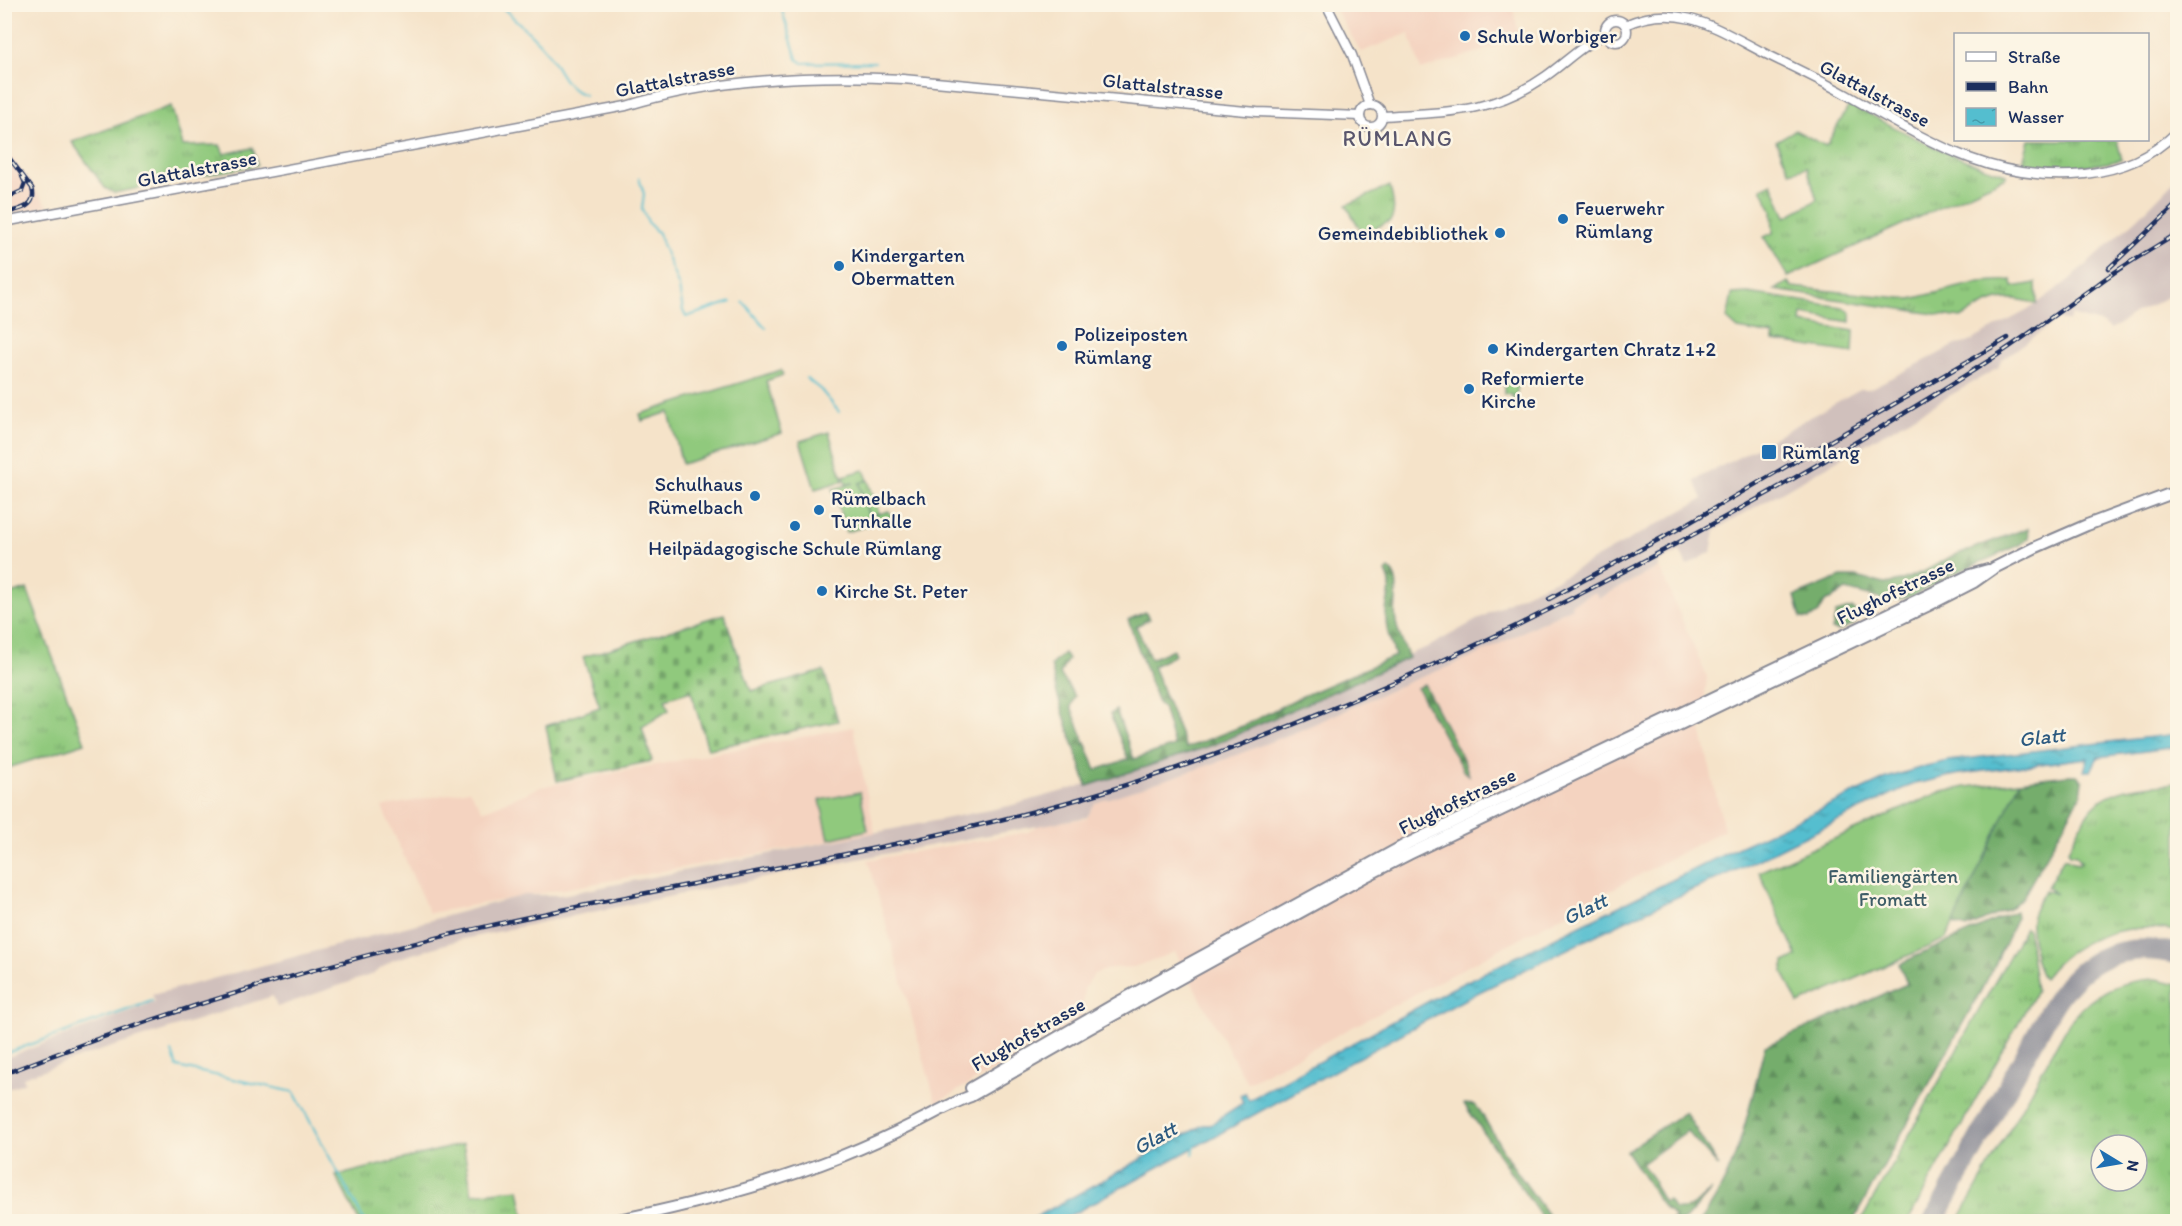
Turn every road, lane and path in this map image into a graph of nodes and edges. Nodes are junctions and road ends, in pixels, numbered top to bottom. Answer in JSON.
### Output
{"nodes":[{"id":1,"x":1326,"y":4,"type":"edge"},
{"id":2,"x":1625,"y":25,"type":"junction"},
{"id":3,"x":1606,"y":33,"type":"junction"},
{"id":4,"x":1370,"y":105,"type":"junction"},
{"id":5,"x":1360,"y":116,"type":"junction"},
{"id":6,"x":1383,"y":116,"type":"junction"},
{"id":7,"x":2178,"y":131,"type":"edge"},
{"id":8,"x":4,"y":222,"type":"edge"},
{"id":9,"x":2178,"y":491,"type":"edge"},
{"id":10,"x":608,"y":1221,"type":"edge"}],
"edges":[{"from":1,"to":4,"type":"street"},
{"from":2,"to":3,"type":"street"},
{"from":2,"to":3,"type":"street"},
{"from":2,"to":7,"type":"street","name":"Glattalstrasse"},
{"from":3,"to":6,"type":"street"},
{"from":4,"to":5,"type":"street"},
{"from":4,"to":6,"type":"street"},
{"from":5,"to":6,"type":"street"},
{"from":5,"to":8,"type":"street","name":"Glattalstrasse"},
{"from":9,"to":10,"type":"main road","name":"Flughofstrasse"}]}
